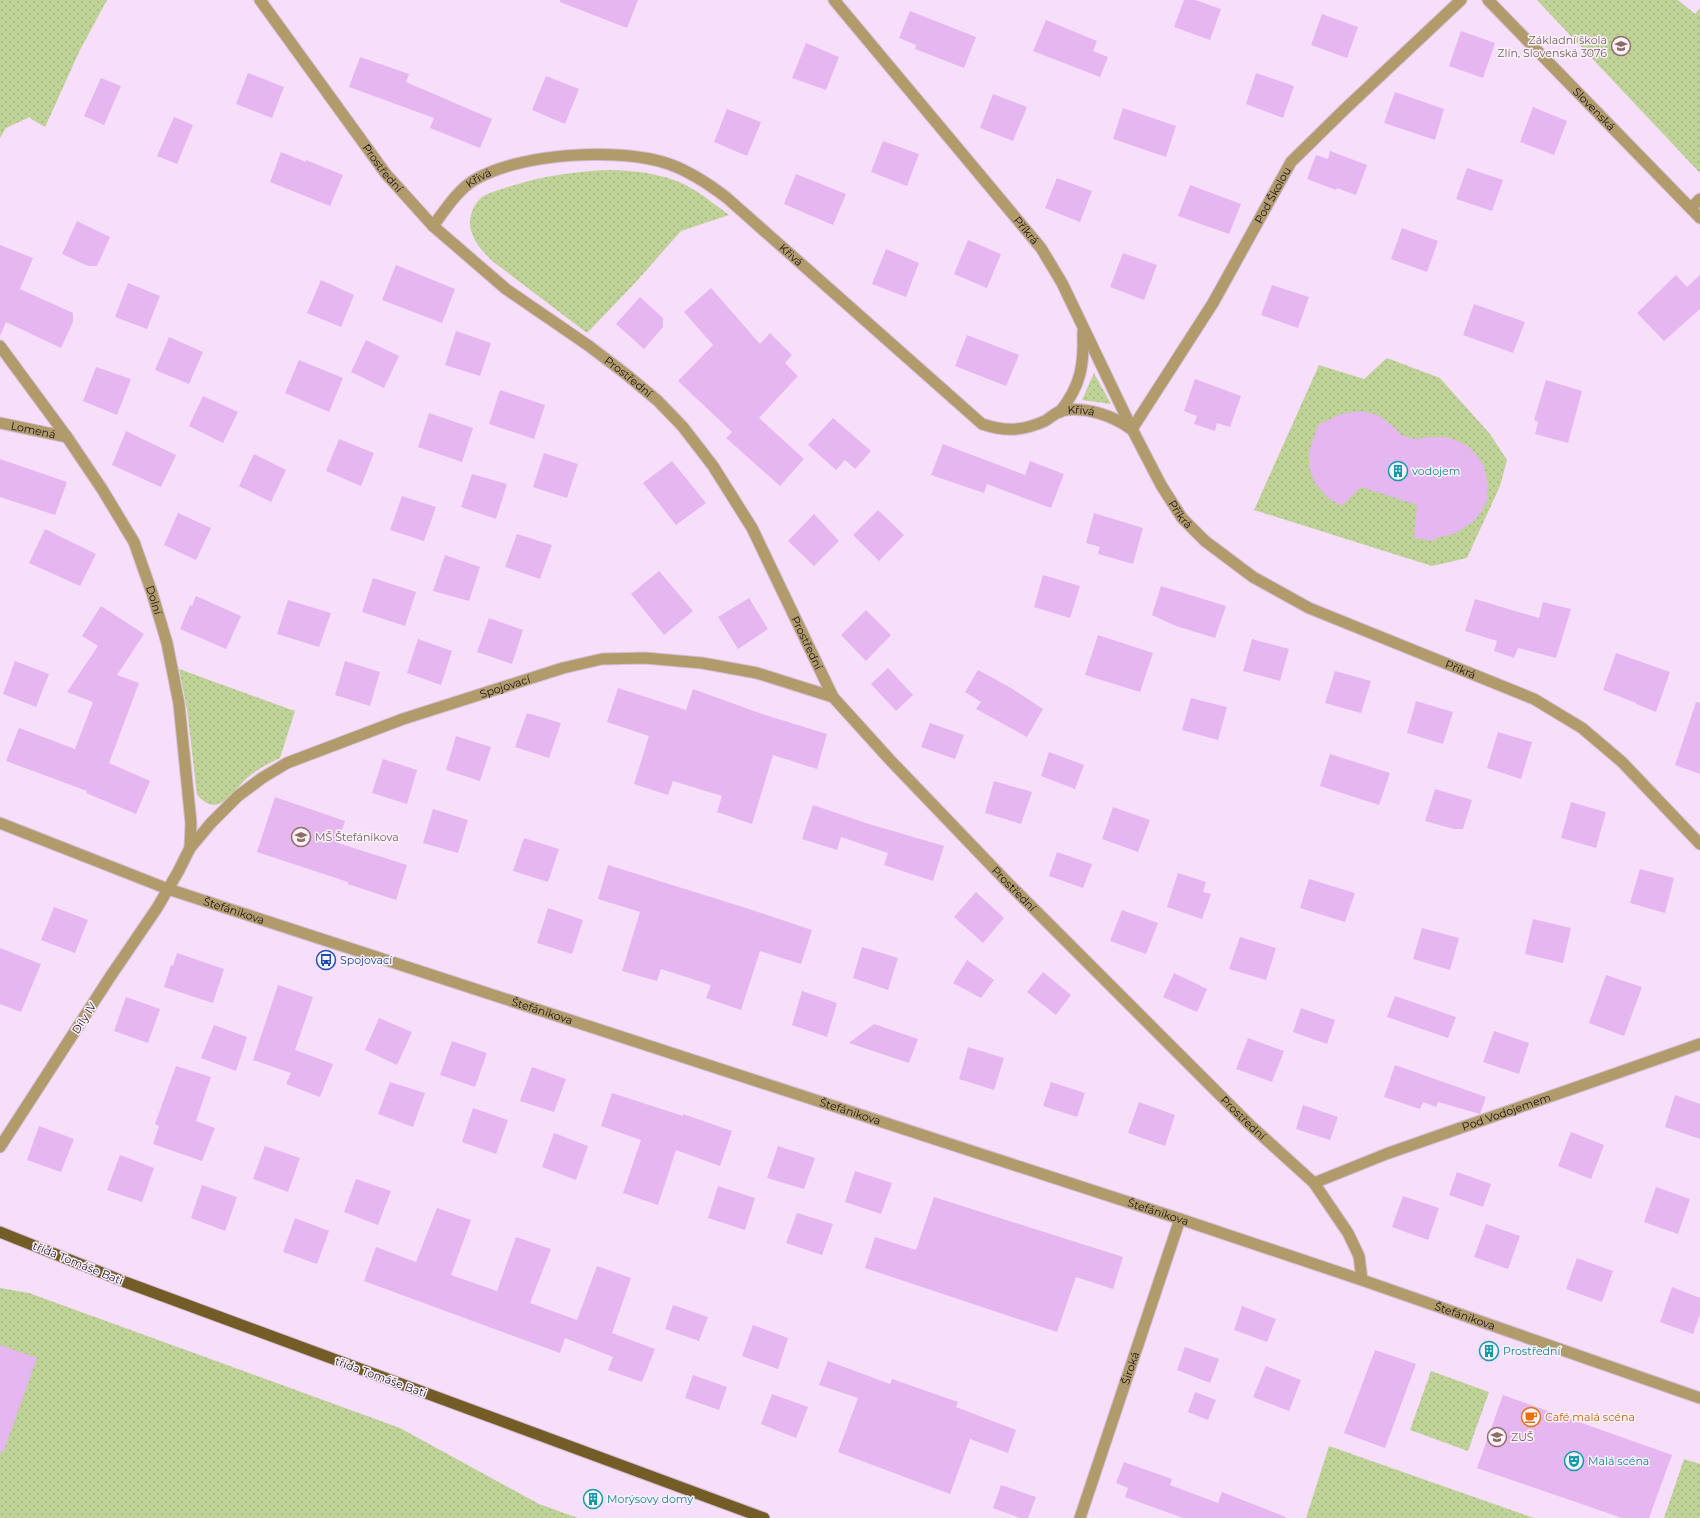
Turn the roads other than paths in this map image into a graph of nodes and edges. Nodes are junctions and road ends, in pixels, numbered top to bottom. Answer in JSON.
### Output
{"nodes":[{"id":1,"x":260,"y":0,"type":"edge"},
{"id":2,"x":834,"y":0,"type":"edge"},
{"id":3,"x":1461,"y":0,"type":"edge"},
{"id":4,"x":1488,"y":0,"type":"edge"},
{"id":5,"x":1700,"y":199,"type":"edge"},
{"id":6,"x":1691,"y":208,"type":"junction"},
{"id":7,"x":1700,"y":218,"type":"edge"},
{"id":8,"x":433,"y":226,"type":"junction"},
{"id":9,"x":1083,"y":328,"type":"junction"},
{"id":10,"x":0,"y":346,"type":"edge"},
{"id":11,"x":1060,"y":412,"type":"junction"},
{"id":12,"x":0,"y":423,"type":"edge"},
{"id":13,"x":1132,"y":429,"type":"junction"},
{"id":14,"x":67,"y":437,"type":"junction"},
{"id":15,"x":833,"y":697,"type":"junction"},
{"id":16,"x":0,"y":823,"type":"edge"},
{"id":17,"x":1700,"y":844,"type":"edge"},
{"id":18,"x":190,"y":848,"type":"junction"},
{"id":19,"x":168,"y":889,"type":"junction"},
{"id":20,"x":1700,"y":1044,"type":"edge"},
{"id":21,"x":0,"y":1147,"type":"edge"},
{"id":22,"x":1314,"y":1183,"type":"junction"},
{"id":23,"x":1180,"y":1219,"type":"junction"},
{"id":24,"x":0,"y":1232,"type":"edge"},
{"id":25,"x":1362,"y":1280,"type":"junction"},
{"id":26,"x":1700,"y":1398,"type":"edge"},
{"id":27,"x":764,"y":1518,"type":"edge"},
{"id":28,"x":1080,"y":1518,"type":"edge"}],
"edges":[{"from":1,"to":8,"type":"street","name":"Prostřední"},
{"from":2,"to":9,"type":"street","name":"Příkrá"},
{"from":3,"to":13,"type":"street","name":"Pod Školou"},
{"from":4,"to":6,"type":"street","name":"Slovenská"},
{"from":5,"to":6,"type":"street"},
{"from":6,"to":7,"type":"street","name":"Slovenská"},
{"from":8,"to":11,"type":"street","name":"Křivá"},
{"from":8,"to":15,"type":"street","name":"Prostřední"},
{"from":9,"to":11,"type":"street"},
{"from":9,"to":13,"type":"street","name":"Příkrá"},
{"from":10,"to":14,"type":"street","name":"Dolní"},
{"from":11,"to":13,"type":"street","name":"Křivá"},
{"from":12,"to":14,"type":"street","name":"Lomená"},
{"from":13,"to":17,"type":"street","name":"Příkrá"},
{"from":14,"to":18,"type":"street","name":"Dolní"},
{"from":15,"to":18,"type":"street","name":"Spojovací"},
{"from":15,"to":22,"type":"street","name":"Prostřední"},
{"from":16,"to":19,"type":"street","name":"Štefánikova"},
{"from":18,"to":19,"type":"street","name":"Dolní"},
{"from":19,"to":21,"type":"street","name":"Díly IV"},
{"from":19,"to":23,"type":"street","name":"Štefánikova"},
{"from":20,"to":22,"type":"street","name":"Pod Vodojemem"},
{"from":22,"to":25,"type":"street","name":"Prostřední"},
{"from":23,"to":25,"type":"street","name":"Štefánikova"},
{"from":23,"to":28,"type":"street","name":"Široká"},
{"from":24,"to":27,"type":"main road","name":"třída Tomáše Bati"},
{"from":25,"to":26,"type":"street","name":"Štefánikova"}]}
